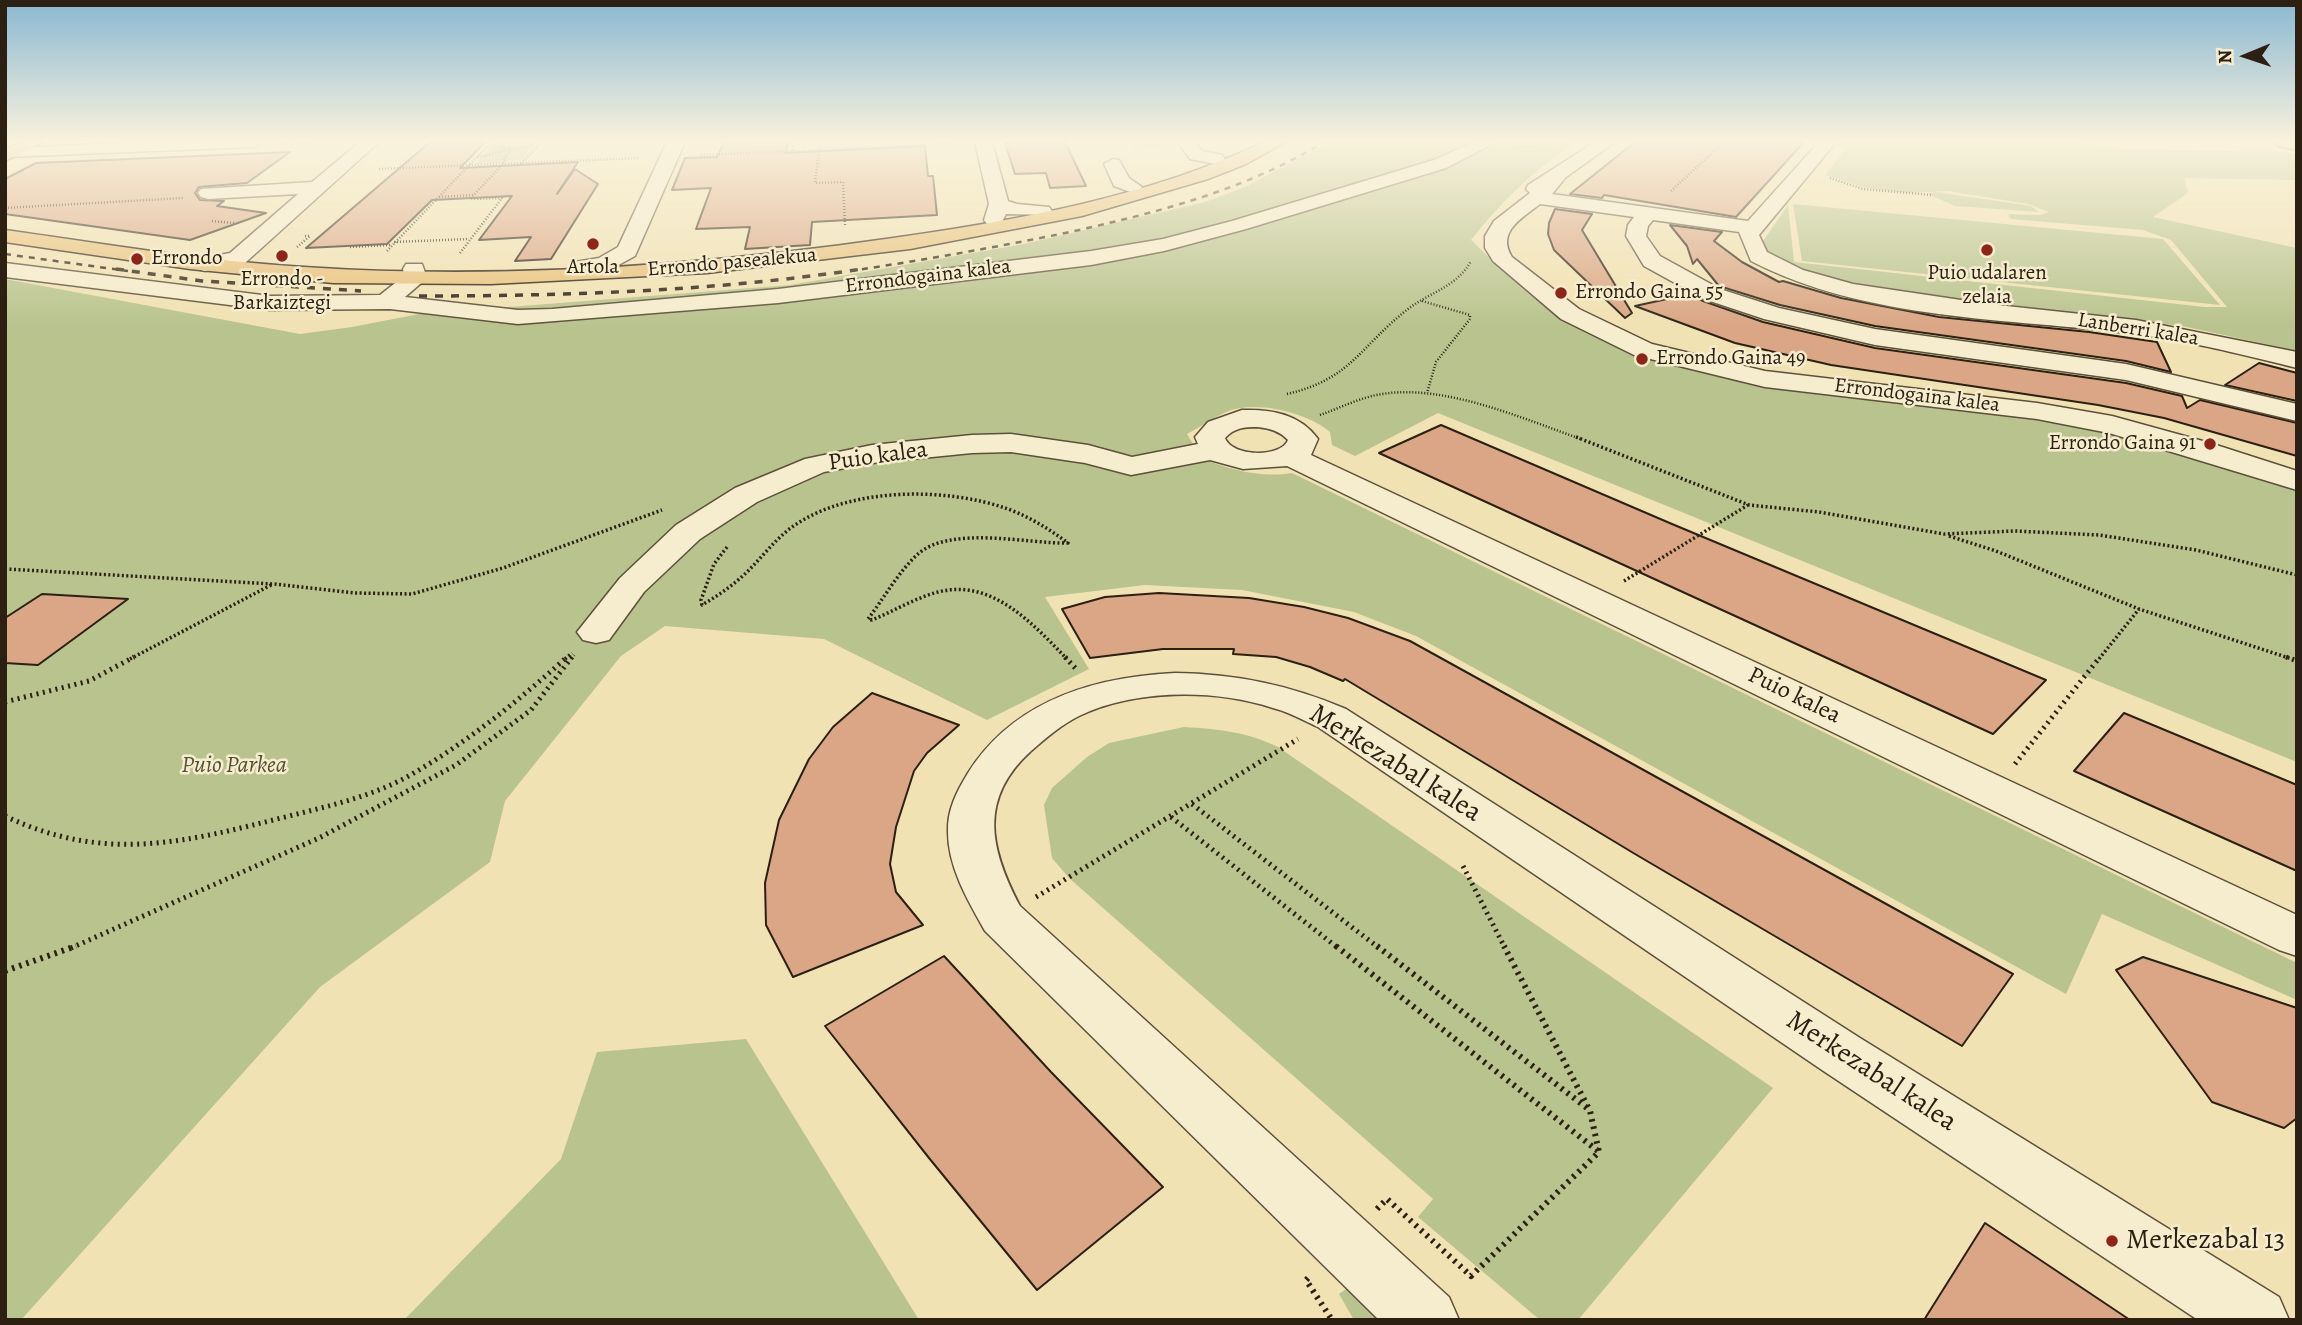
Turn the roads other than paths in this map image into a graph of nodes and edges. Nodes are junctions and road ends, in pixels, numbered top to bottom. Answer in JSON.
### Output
{"nodes":[{"id":1,"x":298,"y":204,"type":"edge"},
{"id":2,"x":648,"y":204,"type":"edge"},
{"id":3,"x":994,"y":204,"type":"edge"},
{"id":4,"x":1069,"y":204,"type":"edge"},
{"id":5,"x":1102,"y":204,"type":"edge"},
{"id":6,"x":1309,"y":204,"type":"edge"},
{"id":7,"x":1530,"y":204,"type":"edge"},
{"id":8,"x":1551,"y":204,"type":"edge"},
{"id":9,"x":1773,"y":204,"type":"edge"},
{"id":10,"x":996,"y":212,"type":"junction"},
{"id":11,"x":1648,"y":213,"type":"junction"},
{"id":12,"x":5,"y":226,"type":"edge"},
{"id":13,"x":1751,"y":228,"type":"junction"},
{"id":14,"x":5,"y":236,"type":"edge"},
{"id":15,"x":262,"y":237,"type":"junction"},
{"id":16,"x":627,"y":251,"type":"junction"},
{"id":17,"x":202,"y":258,"type":"junction"},
{"id":18,"x":237,"y":258,"type":"junction"},
{"id":19,"x":649,"y":263,"type":"junction"},
{"id":20,"x":583,"y":267,"type":"junction"},
{"id":21,"x":5,"y":270,"type":"edge"},
{"id":22,"x":415,"y":273,"type":"junction"},
{"id":23,"x":390,"y":302,"type":"junction"},
{"id":24,"x":2297,"y":360,"type":"edge"},
{"id":25,"x":2297,"y":413,"type":"edge"},
{"id":26,"x":1290,"y":442,"type":"junction"},
{"id":27,"x":1216,"y":450,"type":"junction"},
{"id":28,"x":2297,"y":481,"type":"edge"},
{"id":29,"x":596,"y":632,"type":"road end"},
{"id":30,"x":2297,"y":937,"type":"edge"},
{"id":31,"x":1426,"y":1320,"type":"edge"},
{"id":32,"x":2256,"y":1320,"type":"edge"}],
"edges":[{"from":1,"to":15,"type":"street"},
{"from":2,"to":16,"type":"street"},
{"from":3,"to":10,"type":"street"},
{"from":4,"to":10,"type":"main road","name":"Errondo pasealekua"},
{"from":5,"to":22,"type":"main road","name":"Errondo pasealekua"},
{"from":6,"to":23,"type":"street","name":"Errondogaina kalea"},
{"from":7,"to":28,"type":"street","name":"Errondogaina kalea"},
{"from":8,"to":11,"type":"street"},
{"from":9,"to":13,"type":"street"},
{"from":10,"to":19,"type":"main road","name":"Errondo pasealekua"},
{"from":11,"to":13,"type":"street"},
{"from":11,"to":25,"type":"street"},
{"from":12,"to":17,"type":"main road","name":"Errondo pasealekua"},
{"from":13,"to":24,"type":"street","name":"Lanberri kalea"},
{"from":14,"to":17,"type":"main road","name":"Errondo pasealekua"},
{"from":15,"to":17,"type":"street"},
{"from":15,"to":18,"type":"street"},
{"from":16,"to":19,"type":"street"},
{"from":16,"to":20,"type":"street"},
{"from":17,"to":18,"type":"street"},
{"from":17,"to":22,"type":"main road","name":"Errondo pasealekua"},
{"from":18,"to":22,"type":"main road","name":"Errondo pasealekua"},
{"from":19,"to":20,"type":"main road","name":"Errondo pasealekua"},
{"from":20,"to":22,"type":"main road","name":"Errondo pasealekua"},
{"from":21,"to":23,"type":"street","name":"Errondogaina kalea"},
{"from":22,"to":23,"type":"street"},
{"from":26,"to":27,"type":"street","name":"Puio kalea"},
{"from":26,"to":27,"type":"street","name":"Puio kalea"},
{"from":26,"to":30,"type":"street","name":"Puio kalea"},
{"from":27,"to":29,"type":"street","name":"Puio kalea"},
{"from":31,"to":32,"type":"street","name":"Merkezabal kalea"}]}
